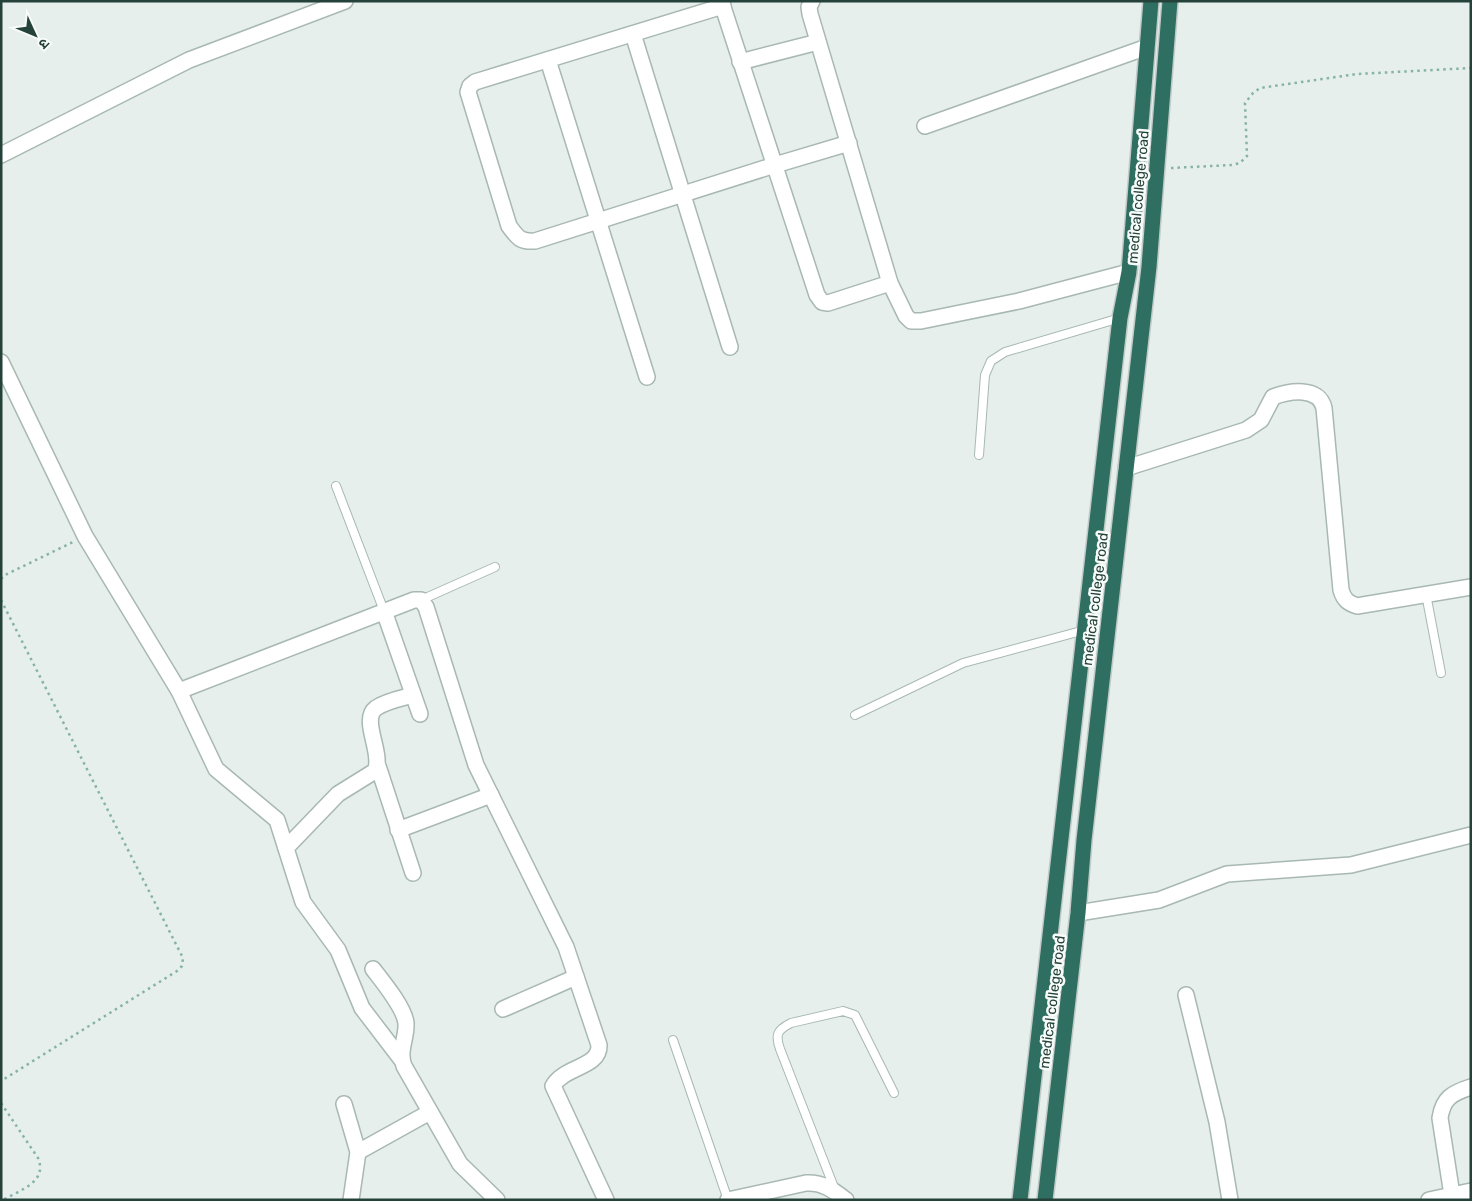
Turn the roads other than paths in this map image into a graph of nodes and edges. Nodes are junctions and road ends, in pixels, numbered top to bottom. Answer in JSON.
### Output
{"nodes":[{"id":1,"x":345,"y":1,"type":"edge"},
{"id":2,"x":812,"y":1,"type":"edge"},
{"id":3,"x":1151,"y":1,"type":"edge"},
{"id":4,"x":1170,"y":1,"type":"edge"},
{"id":5,"x":722,"y":4,"type":"edge"},
{"id":6,"x":319,"y":6,"type":"edge"},
{"id":7,"x":633,"y":34,"type":"junction"},
{"id":8,"x":818,"y":42,"type":"junction"},
{"id":9,"x":1147,"y":47,"type":"junction"},
{"id":10,"x":548,"y":60,"type":"junction"},
{"id":11,"x":740,"y":62,"type":"junction"},
{"id":12,"x":925,"y":126,"type":"dead end"},
{"id":13,"x":849,"y":144,"type":"junction"},
{"id":14,"x":1,"y":155,"type":"edge"},
{"id":15,"x":775,"y":165,"type":"junction"},
{"id":16,"x":684,"y":194,"type":"junction"},
{"id":17,"x":599,"y":221,"type":"junction"},
{"id":18,"x":1152,"y":229,"type":"junction"},
{"id":19,"x":1132,"y":231,"type":"junction"},
{"id":20,"x":1129,"y":272,"type":"junction"},
{"id":21,"x":890,"y":283,"type":"junction"},
{"id":22,"x":1120,"y":318,"type":"junction"},
{"id":23,"x":730,"y":346,"type":"dead end"},
{"id":24,"x":1,"y":362,"type":"edge"},
{"id":25,"x":647,"y":377,"type":"dead end"},
{"id":26,"x":979,"y":455,"type":"dead end"},
{"id":27,"x":1126,"y":468,"type":"junction"},
{"id":28,"x":336,"y":486,"type":"dead end"},
{"id":29,"x":495,"y":567,"type":"dead end"},
{"id":30,"x":1471,"y":587,"type":"edge"},
{"id":31,"x":1426,"y":594,"type":"junction"},
{"id":32,"x":420,"y":600,"type":"junction"},
{"id":33,"x":384,"y":611,"type":"junction"},
{"id":34,"x":1085,"y":630,"type":"junction"},
{"id":35,"x":1441,"y":673,"type":"dead end"},
{"id":36,"x":178,"y":691,"type":"junction"},
{"id":37,"x":413,"y":695,"type":"junction"},
{"id":38,"x":420,"y":714,"type":"dead end"},
{"id":39,"x":855,"y":715,"type":"dead end"},
{"id":40,"x":378,"y":766,"type":"junction"},
{"id":41,"x":491,"y":795,"type":"junction"},
{"id":42,"x":398,"y":830,"type":"junction"},
{"id":43,"x":1471,"y":835,"type":"edge"},
{"id":44,"x":286,"y":848,"type":"junction"},
{"id":45,"x":413,"y":873,"type":"dead end"},
{"id":46,"x":1078,"y":913,"type":"junction"},
{"id":47,"x":373,"y":969,"type":"dead end"},
{"id":48,"x":576,"y":977,"type":"junction"},
{"id":49,"x":1186,"y":995,"type":"dead end"},
{"id":50,"x":502,"y":1009,"type":"dead end"},
{"id":51,"x":674,"y":1040,"type":"dead end"},
{"id":52,"x":401,"y":1059,"type":"junction"},
{"id":53,"x":1471,"y":1087,"type":"edge"},
{"id":54,"x":894,"y":1093,"type":"dead end"},
{"id":55,"x":344,"y":1104,"type":"dead end"},
{"id":56,"x":430,"y":1112,"type":"junction"},
{"id":57,"x":358,"y":1152,"type":"junction"},
{"id":58,"x":1471,"y":1190,"type":"edge"},
{"id":59,"x":1452,"y":1195,"type":"junction"},
{"id":60,"x":841,"y":1196,"type":"edge"},
{"id":61,"x":351,"y":1200,"type":"edge"},
{"id":62,"x":497,"y":1200,"type":"edge"},
{"id":63,"x":606,"y":1200,"type":"edge"},
{"id":64,"x":728,"y":1200,"type":"edge"},
{"id":65,"x":1020,"y":1200,"type":"edge"},
{"id":66,"x":1044,"y":1200,"type":"edge"},
{"id":67,"x":1230,"y":1200,"type":"edge"},
{"id":68,"x":1429,"y":1200,"type":"edge"}],
"edges":[{"from":1,"to":6,"type":"street"},
{"from":2,"to":8,"type":"street"},
{"from":3,"to":9,"type":"highway"},
{"from":4,"to":18,"type":"highway","name":"medical college road"},
{"from":5,"to":7,"type":"street"},
{"from":5,"to":11,"type":"street"},
{"from":6,"to":14,"type":"street"},
{"from":7,"to":10,"type":"street"},
{"from":7,"to":16,"type":"street"},
{"from":8,"to":11,"type":"street"},
{"from":8,"to":13,"type":"street"},
{"from":9,"to":12,"type":"street"},
{"from":9,"to":19,"type":"highway"},
{"from":10,"to":17,"type":"street"},
{"from":10,"to":17,"type":"street"},
{"from":11,"to":15,"type":"street"},
{"from":13,"to":15,"type":"street"},
{"from":13,"to":21,"type":"street"},
{"from":15,"to":16,"type":"street"},
{"from":15,"to":21,"type":"street"},
{"from":16,"to":17,"type":"street"},
{"from":16,"to":23,"type":"street"},
{"from":17,"to":25,"type":"street"},
{"from":18,"to":19,"type":"highway"},
{"from":18,"to":27,"type":"highway","name":"medical college road"},
{"from":19,"to":20,"type":"highway"},
{"from":20,"to":21,"type":"street"},
{"from":20,"to":22,"type":"highway"},
{"from":22,"to":26,"type":"lane"},
{"from":22,"to":34,"type":"highway"},
{"from":24,"to":36,"type":"street"},
{"from":27,"to":31,"type":"street"},
{"from":27,"to":46,"type":"highway","name":"medical college road"},
{"from":28,"to":33,"type":"lane"},
{"from":29,"to":32,"type":"lane"},
{"from":30,"to":31,"type":"street"},
{"from":31,"to":35,"type":"lane"},
{"from":32,"to":33,"type":"street"},
{"from":32,"to":41,"type":"street"},
{"from":33,"to":36,"type":"street"},
{"from":33,"to":37,"type":"street"},
{"from":34,"to":39,"type":"lane"},
{"from":34,"to":65,"type":"highway"},
{"from":36,"to":44,"type":"street"},
{"from":37,"to":38,"type":"street"},
{"from":37,"to":40,"type":"street"},
{"from":40,"to":42,"type":"street"},
{"from":40,"to":44,"type":"street"},
{"from":41,"to":42,"type":"street"},
{"from":41,"to":48,"type":"street"},
{"from":42,"to":45,"type":"street"},
{"from":43,"to":46,"type":"street"},
{"from":44,"to":52,"type":"street"},
{"from":46,"to":66,"type":"highway","name":"medical college road"},
{"from":47,"to":52,"type":"street"},
{"from":48,"to":50,"type":"street"},
{"from":48,"to":63,"type":"street"},
{"from":49,"to":67,"type":"street"},
{"from":51,"to":64,"type":"lane"},
{"from":52,"to":56,"type":"street"},
{"from":53,"to":59,"type":"street"},
{"from":54,"to":60,"type":"lane"},
{"from":55,"to":57,"type":"street"},
{"from":56,"to":57,"type":"street"},
{"from":56,"to":62,"type":"street"},
{"from":57,"to":61,"type":"street"},
{"from":58,"to":59,"type":"street"},
{"from":59,"to":68,"type":"street"},
{"from":60,"to":64,"type":"street"}]}
